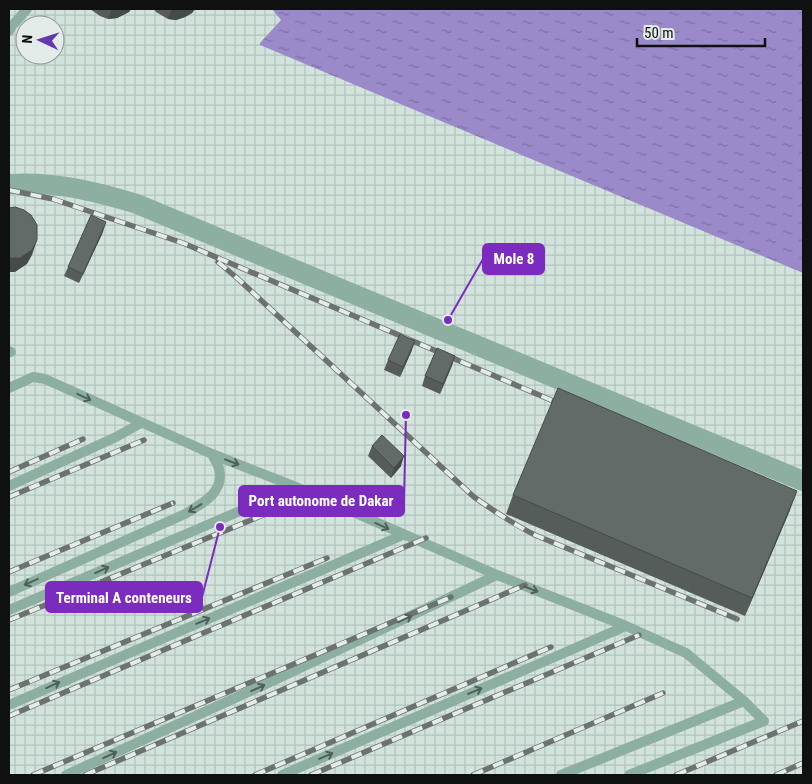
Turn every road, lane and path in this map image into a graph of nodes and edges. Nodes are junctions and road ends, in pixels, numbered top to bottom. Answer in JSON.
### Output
{"nodes":[{"id":1,"x":27,"y":9,"type":"edge"},
{"id":2,"x":9,"y":28,"type":"edge"},
{"id":3,"x":9,"y":184,"type":"edge"},
{"id":4,"x":9,"y":388,"type":"edge"},
{"id":5,"x":141,"y":423,"type":"junction"},
{"id":6,"x":212,"y":454,"type":"junction"},
{"id":7,"x":803,"y":480,"type":"edge"},
{"id":8,"x":9,"y":486,"type":"edge"},
{"id":9,"x":296,"y":487,"type":"junction"},
{"id":10,"x":403,"y":535,"type":"junction"},
{"id":11,"x":497,"y":575,"type":"junction"},
{"id":12,"x":9,"y":592,"type":"edge"},
{"id":13,"x":9,"y":610,"type":"edge"},
{"id":14,"x":626,"y":626,"type":"junction"},
{"id":15,"x":744,"y":701,"type":"junction"},
{"id":16,"x":9,"y":705,"type":"edge"},
{"id":17,"x":66,"y":775,"type":"edge"},
{"id":18,"x":282,"y":775,"type":"edge"},
{"id":19,"x":561,"y":775,"type":"edge"},
{"id":20,"x":630,"y":775,"type":"edge"}],
"edges":[{"from":1,"to":2,"type":"lane"},
{"from":3,"to":7,"type":"street"},
{"from":4,"to":5,"type":"lane","one_way":true},
{"from":5,"to":6,"type":"lane"},
{"from":5,"to":8,"type":"lane"},
{"from":6,"to":9,"type":"lane","one_way":true},
{"from":6,"to":12,"type":"lane","one_way":true},
{"from":9,"to":10,"type":"lane","one_way":true},
{"from":13,"to":9,"type":"lane","one_way":true},
{"from":10,"to":11,"type":"lane"},
{"from":16,"to":10,"type":"lane","one_way":true},
{"from":11,"to":14,"type":"lane","one_way":true},
{"from":17,"to":11,"type":"lane","one_way":true},
{"from":14,"to":15,"type":"lane"},
{"from":18,"to":14,"type":"lane","one_way":true},
{"from":15,"to":19,"type":"lane"},
{"from":15,"to":20,"type":"lane"}]}
